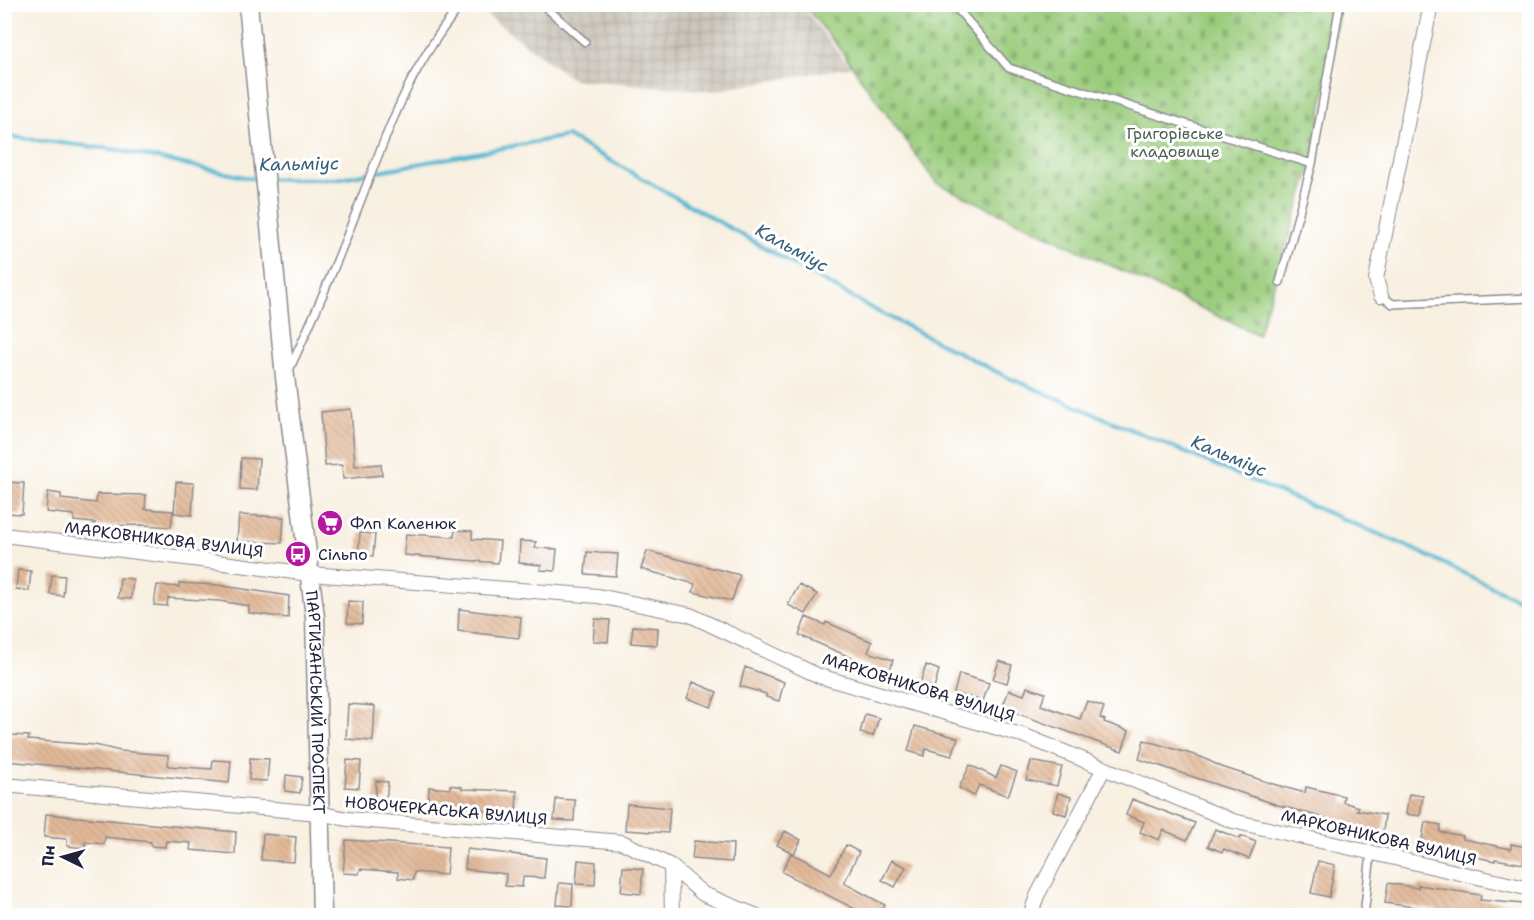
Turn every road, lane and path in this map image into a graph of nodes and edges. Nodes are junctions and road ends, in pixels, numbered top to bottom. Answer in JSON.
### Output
{"nodes":[{"id":1,"x":248,"y":4,"type":"edge"},
{"id":2,"x":462,"y":4,"type":"edge"},
{"id":3,"x":542,"y":4,"type":"edge"},
{"id":4,"x":953,"y":4,"type":"edge"},
{"id":5,"x":1340,"y":4,"type":"edge"},
{"id":6,"x":1431,"y":4,"type":"edge"},
{"id":7,"x":585,"y":42,"type":"dead end"},
{"id":8,"x":1312,"y":164,"type":"junction"},
{"id":9,"x":1280,"y":282,"type":"dead end"},
{"id":10,"x":1381,"y":296,"type":"joint"},
{"id":11,"x":1530,"y":298,"type":"edge"},
{"id":12,"x":285,"y":377,"type":"junction"},
{"id":13,"x":4,"y":536,"type":"edge"},
{"id":14,"x":310,"y":574,"type":"junction"},
{"id":15,"x":1104,"y":768,"type":"junction"},
{"id":16,"x":4,"y":785,"type":"edge"},
{"id":17,"x":319,"y":813,"type":"junction"},
{"id":18,"x":1371,"y":853,"type":"junction"},
{"id":19,"x":671,"y":866,"type":"junction"},
{"id":20,"x":1530,"y":889,"type":"edge"},
{"id":21,"x":322,"y":915,"type":"edge"},
{"id":22,"x":672,"y":915,"type":"edge"},
{"id":23,"x":757,"y":915,"type":"edge"},
{"id":24,"x":1030,"y":915,"type":"edge"},
{"id":25,"x":1364,"y":915,"type":"edge"}],
"edges":[{"from":1,"to":12,"type":"street","name":"ПАРТИЗАНСЬКИЙ ПРОСПЕКТ"},
{"from":2,"to":12,"type":"lane"},
{"from":3,"to":7,"type":"lane"},
{"from":4,"to":8,"type":"lane"},
{"from":5,"to":8,"type":"lane"},
{"from":6,"to":10,"type":"street"},
{"from":8,"to":9,"type":"lane"},
{"from":10,"to":11,"type":"lane"},
{"from":12,"to":14,"type":"street","name":"ПАРТИЗАНСЬКИЙ ПРОСПЕКТ"},
{"from":13,"to":14,"type":"street","name":"МАРКОВНИКОВА ВУЛИЦЯ"},
{"from":14,"to":15,"type":"street","name":"МАРКОВНИКОВА ВУЛИЦЯ"},
{"from":14,"to":17,"type":"street","name":"ПАРТИЗАНСЬКИЙ ПРОСПЕКТ"},
{"from":15,"to":18,"type":"street","name":"МАРКОВНИКОВА ВУЛИЦЯ"},
{"from":15,"to":24,"type":"street"},
{"from":16,"to":17,"type":"street","name":"НОВОЧЕРКАСЬКА ВУЛИЦЯ"},
{"from":17,"to":19,"type":"street","name":"НОВОЧЕРКАСЬКА ВУЛИЦЯ"},
{"from":17,"to":21,"type":"street","name":"ПАРТИЗАНСЬКИЙ ПРОСПЕКТ"},
{"from":18,"to":20,"type":"street","name":"МАРКОВНИКОВА ВУЛИЦЯ"},
{"from":18,"to":25,"type":"lane"},
{"from":19,"to":22,"type":"street"},
{"from":19,"to":23,"type":"street","name":"НОВОЧЕРКАСЬКА ВУЛИЦЯ"}]}
